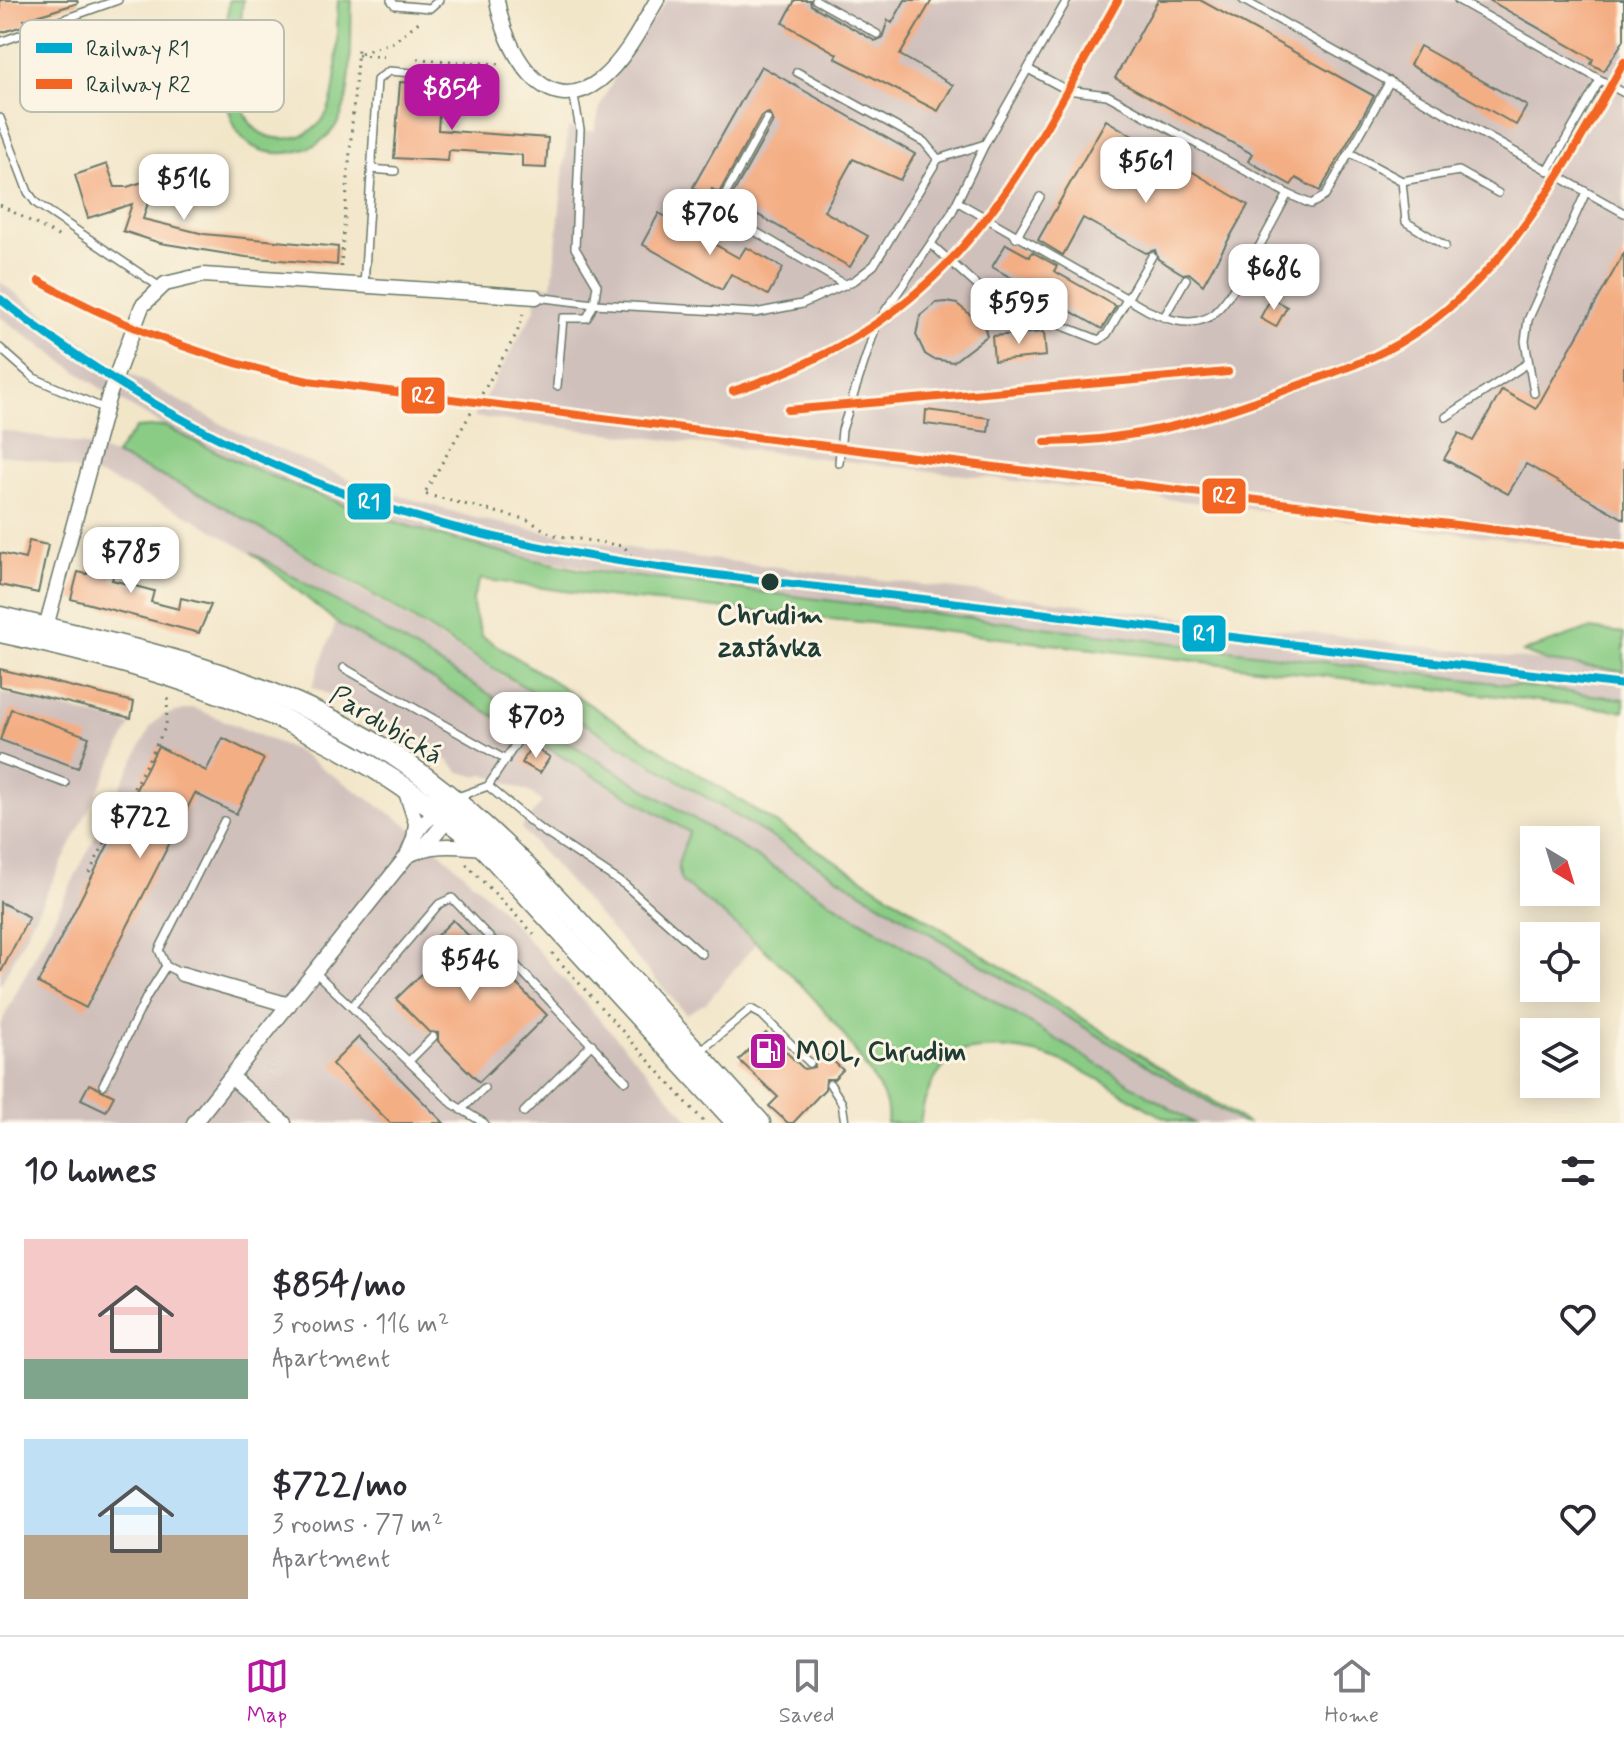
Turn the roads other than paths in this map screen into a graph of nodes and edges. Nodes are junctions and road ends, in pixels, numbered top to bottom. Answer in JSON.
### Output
{"nodes":[{"id":1,"x":118,"y":0,"type":"edge"},
{"id":2,"x":391,"y":0,"type":"edge"},
{"id":3,"x":439,"y":0,"type":"edge"},
{"id":4,"x":497,"y":0,"type":"edge"},
{"id":5,"x":657,"y":0,"type":"edge"},
{"id":6,"x":816,"y":0,"type":"edge"},
{"id":7,"x":1067,"y":0,"type":"edge"},
{"id":8,"x":1243,"y":0,"type":"edge"},
{"id":9,"x":1458,"y":0,"type":"edge"},
{"id":10,"x":62,"y":20,"type":"edge"},
{"id":11,"x":877,"y":34,"type":"dead end"},
{"id":12,"x":20,"y":35,"type":"edge"},
{"id":13,"x":0,"y":42,"type":"edge"},
{"id":14,"x":1028,"y":69,"type":"junction"},
{"id":15,"x":797,"y":72,"type":"dead end"},
{"id":16,"x":437,"y":75,"type":"dead end"},
{"id":17,"x":1600,"y":80,"type":"junction"},
{"id":18,"x":1390,"y":81,"type":"junction"},
{"id":19,"x":573,"y":92,"type":"junction"},
{"id":20,"x":1624,"y":93,"type":"edge"},
{"id":21,"x":0,"y":118,"type":"edge"},
{"id":22,"x":767,"y":119,"type":"dead end"},
{"id":23,"x":985,"y":144,"type":"junction"},
{"id":24,"x":1350,"y":153,"type":"junction"},
{"id":25,"x":938,"y":159,"type":"junction"},
{"id":26,"x":371,"y":169,"type":"junction"},
{"id":27,"x":395,"y":171,"type":"dead end"},
{"id":28,"x":1548,"y":171,"type":"junction"},
{"id":29,"x":1402,"y":181,"type":"junction"},
{"id":30,"x":1586,"y":192,"type":"junction"},
{"id":31,"x":1498,"y":193,"type":"dead end"},
{"id":32,"x":1288,"y":194,"type":"junction"},
{"id":33,"x":1040,"y":197,"type":"dead end"},
{"id":34,"x":958,"y":202,"type":"junction"},
{"id":35,"x":1624,"y":213,"type":"edge"},
{"id":36,"x":1016,"y":238,"type":"junction"},
{"id":37,"x":931,"y":244,"type":"junction"},
{"id":38,"x":1445,"y":246,"type":"dead end"},
{"id":39,"x":1152,"y":256,"type":"dead end"},
{"id":40,"x":1186,"y":279,"type":"dead end"},
{"id":41,"x":846,"y":285,"type":"junction"},
{"id":42,"x":364,"y":286,"type":"junction"},
{"id":43,"x":160,"y":287,"type":"junction"},
{"id":44,"x":532,"y":297,"type":"joint"},
{"id":45,"x":1127,"y":299,"type":"junction"},
{"id":46,"x":594,"y":304,"type":"junction"},
{"id":47,"x":1004,"y":310,"type":"dead end"},
{"id":48,"x":1032,"y":314,"type":"dead end"},
{"id":49,"x":1164,"y":317,"type":"junction"},
{"id":50,"x":0,"y":348,"type":"edge"},
{"id":51,"x":1528,"y":363,"type":"junction"},
{"id":52,"x":557,"y":386,"type":"dead end"},
{"id":53,"x":1534,"y":393,"type":"dead end"},
{"id":54,"x":105,"y":409,"type":"junction"},
{"id":55,"x":1446,"y":417,"type":"dead end"},
{"id":56,"x":839,"y":463,"type":"dead end"},
{"id":57,"x":0,"y":617,"type":"edge"},
{"id":58,"x":0,"y":632,"type":"edge"},
{"id":59,"x":44,"y":634,"type":"junction"},
{"id":60,"x":344,"y":668,"type":"dead end"},
{"id":61,"x":517,"y":742,"type":"dead end"},
{"id":62,"x":0,"y":759,"type":"edge"},
{"id":63,"x":506,"y":760,"type":"junction"},
{"id":64,"x":65,"y":783,"type":"dead end"},
{"id":65,"x":404,"y":786,"type":"junction"},
{"id":66,"x":488,"y":786,"type":"junction"},
{"id":67,"x":448,"y":805,"type":"junction"},
{"id":68,"x":224,"y":821,"type":"dead end"},
{"id":69,"x":419,"y":843,"type":"junction"},
{"id":70,"x":484,"y":848,"type":"junction"},
{"id":71,"x":702,"y":954,"type":"dead end"},
{"id":72,"x":166,"y":966,"type":"junction"},
{"id":73,"x":316,"y":973,"type":"junction"},
{"id":74,"x":182,"y":974,"type":"joint"},
{"id":75,"x":289,"y":1005,"type":"junction"},
{"id":76,"x":353,"y":1005,"type":"junction"},
{"id":77,"x":433,"y":1037,"type":"dead end"},
{"id":78,"x":592,"y":1044,"type":"junction"},
{"id":79,"x":410,"y":1060,"type":"junction"},
{"id":80,"x":693,"y":1061,"type":"junction"},
{"id":81,"x":810,"y":1063,"type":"dead end"},
{"id":82,"x":231,"y":1077,"type":"junction"},
{"id":83,"x":626,"y":1081,"type":"dead end"},
{"id":84,"x":830,"y":1084,"type":"dead end"},
{"id":85,"x":103,"y":1085,"type":"dead end"},
{"id":86,"x":484,"y":1088,"type":"dead end"},
{"id":87,"x":461,"y":1110,"type":"junction"},
{"id":88,"x":524,"y":1112,"type":"dead end"},
{"id":89,"x":194,"y":1123,"type":"edge"},
{"id":90,"x":284,"y":1123,"type":"edge"},
{"id":91,"x":484,"y":1123,"type":"edge"},
{"id":92,"x":737,"y":1123,"type":"edge"},
{"id":93,"x":760,"y":1123,"type":"edge"},
{"id":94,"x":845,"y":1123,"type":"edge"}],
"edges":[{"from":1,"to":10,"type":"lane"},
{"from":2,"to":3,"type":"lane"},
{"from":4,"to":19,"type":"street"},
{"from":5,"to":19,"type":"street"},
{"from":6,"to":11,"type":"lane"},
{"from":7,"to":14,"type":"lane"},
{"from":8,"to":18,"type":"lane"},
{"from":9,"to":17,"type":"lane"},
{"from":12,"to":13,"type":"lane"},
{"from":14,"to":23,"type":"lane"},
{"from":14,"to":32,"type":"lane"},
{"from":15,"to":25,"type":"lane"},
{"from":16,"to":26,"type":"lane"},
{"from":17,"to":20,"type":"lane"},
{"from":17,"to":28,"type":"lane"},
{"from":18,"to":24,"type":"lane"},
{"from":18,"to":28,"type":"lane"},
{"from":19,"to":46,"type":"lane"},
{"from":21,"to":43,"type":"lane"},
{"from":22,"to":41,"type":"lane"},
{"from":23,"to":25,"type":"lane"},
{"from":23,"to":34,"type":"lane"},
{"from":24,"to":29,"type":"lane"},
{"from":24,"to":32,"type":"lane"},
{"from":25,"to":41,"type":"lane"},
{"from":26,"to":27,"type":"lane"},
{"from":26,"to":42,"type":"lane"},
{"from":28,"to":30,"type":"lane"},
{"from":29,"to":31,"type":"lane"},
{"from":29,"to":38,"type":"lane"},
{"from":30,"to":35,"type":"lane"},
{"from":30,"to":51,"type":"lane"},
{"from":32,"to":49,"type":"lane"},
{"from":33,"to":36,"type":"lane"},
{"from":34,"to":36,"type":"lane"},
{"from":34,"to":37,"type":"lane"},
{"from":36,"to":45,"type":"lane"},
{"from":37,"to":47,"type":"lane"},
{"from":37,"to":56,"type":"lane"},
{"from":39,"to":45,"type":"lane"},
{"from":40,"to":49,"type":"lane"},
{"from":41,"to":46,"type":"lane"},
{"from":42,"to":43,"type":"street"},
{"from":42,"to":44,"type":"street"},
{"from":43,"to":54,"type":"street"},
{"from":44,"to":46,"type":"lane"},
{"from":45,"to":48,"type":"lane"},
{"from":45,"to":49,"type":"lane"},
{"from":46,"to":52,"type":"lane"},
{"from":50,"to":54,"type":"lane"},
{"from":51,"to":53,"type":"lane"},
{"from":51,"to":55,"type":"lane"},
{"from":54,"to":59,"type":"street"},
{"from":57,"to":59,"type":"main road","name":"Pardubická"},
{"from":58,"to":59,"type":"main road","name":"Pardubická"},
{"from":59,"to":65,"type":"main road","name":"Pardubická"},
{"from":59,"to":67,"type":"main road","name":"Pardubická"},
{"from":60,"to":63,"type":"lane"},
{"from":61,"to":63,"type":"lane"},
{"from":62,"to":64,"type":"lane"},
{"from":63,"to":66,"type":"lane"},
{"from":65,"to":67,"type":"main road","name":"Pardubická"},
{"from":65,"to":69,"type":"street"},
{"from":66,"to":67,"type":"lane"},
{"from":66,"to":71,"type":"lane"},
{"from":67,"to":69,"type":"street"},
{"from":67,"to":70,"type":"main road","name":"Pardubická"},
{"from":67,"to":80,"type":"main road","name":"Pardubická"},
{"from":68,"to":72,"type":"lane"},
{"from":69,"to":70,"type":"street"},
{"from":69,"to":73,"type":"street"},
{"from":70,"to":80,"type":"main road","name":"Pardubická"},
{"from":72,"to":74,"type":"lane"},
{"from":72,"to":85,"type":"lane"},
{"from":73,"to":75,"type":"street"},
{"from":73,"to":76,"type":"lane"},
{"from":74,"to":75,"type":"street"},
{"from":75,"to":82,"type":"street"},
{"from":76,"to":78,"type":"lane"},
{"from":76,"to":79,"type":"lane"},
{"from":77,"to":79,"type":"lane"},
{"from":78,"to":83,"type":"lane"},
{"from":78,"to":88,"type":"lane"},
{"from":79,"to":87,"type":"lane"},
{"from":80,"to":81,"type":"lane"},
{"from":80,"to":92,"type":"main road","name":"Pardubická"},
{"from":80,"to":93,"type":"main road","name":"Pardubická"},
{"from":82,"to":89,"type":"street"},
{"from":82,"to":90,"type":"street"},
{"from":84,"to":94,"type":"lane"},
{"from":86,"to":87,"type":"lane"},
{"from":87,"to":91,"type":"lane"}]}
